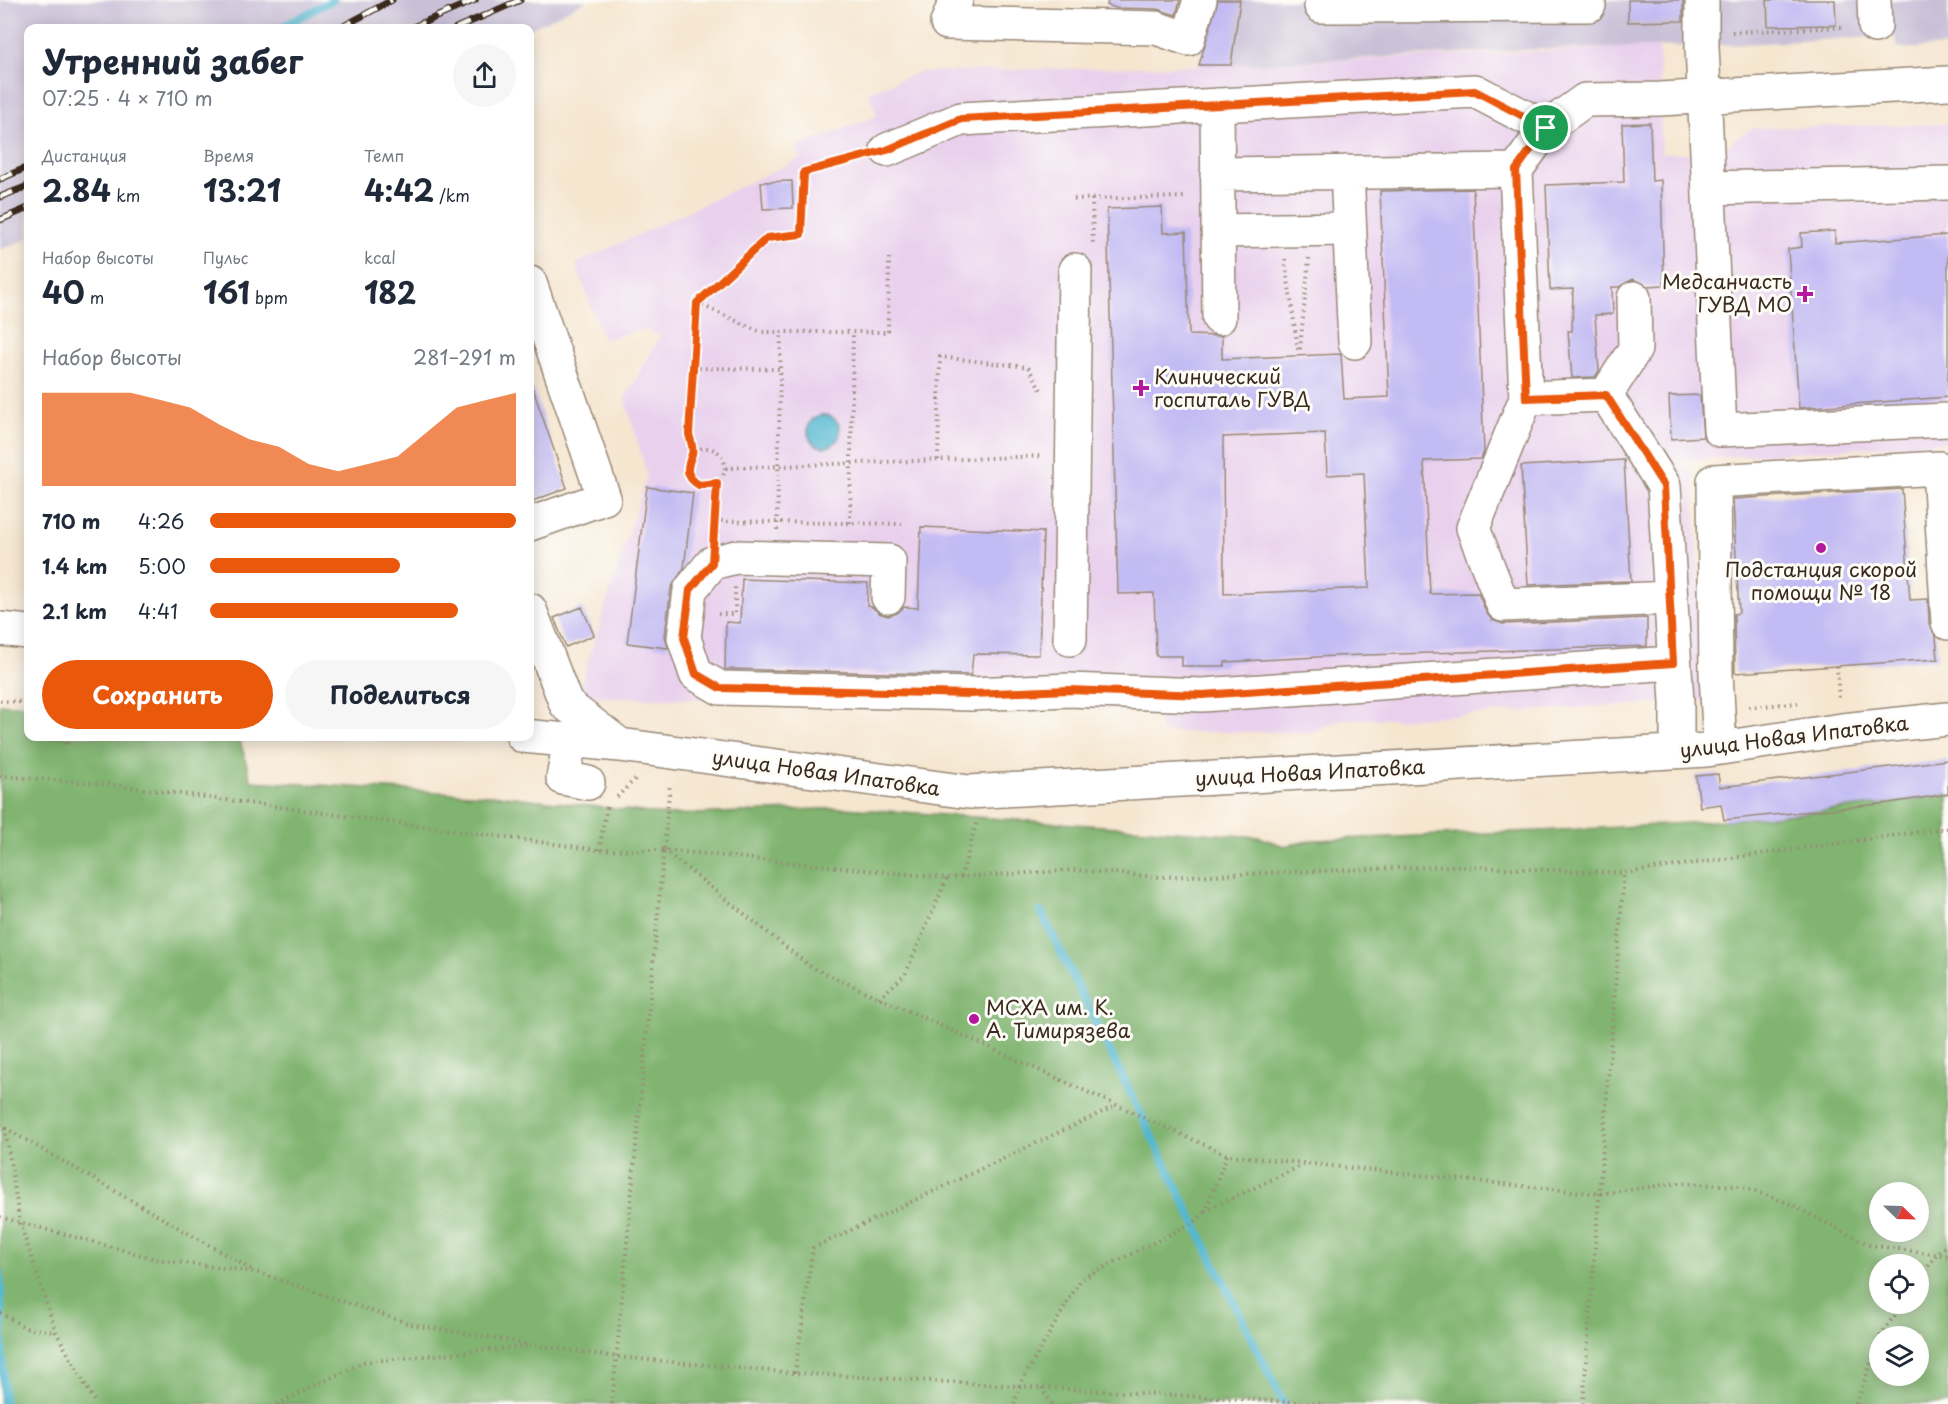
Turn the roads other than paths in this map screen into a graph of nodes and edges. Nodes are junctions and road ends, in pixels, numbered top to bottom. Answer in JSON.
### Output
{"nodes":[{"id":1,"x":956,"y":0,"type":"edge"},
{"id":2,"x":1200,"y":0,"type":"edge"},
{"id":3,"x":1589,"y":0,"type":"edge"},
{"id":4,"x":1702,"y":0,"type":"edge"},
{"id":5,"x":1381,"y":2,"type":"edge"},
{"id":6,"x":1321,"y":6,"type":"dead end"},
{"id":7,"x":1948,"y":83,"type":"edge"},
{"id":8,"x":1705,"y":96,"type":"junction"},
{"id":9,"x":1217,"y":105,"type":"junction"},
{"id":10,"x":1546,"y":128,"type":"junction"},
{"id":11,"x":887,"y":150,"type":"road end"},
{"id":12,"x":1516,"y":170,"type":"junction"},
{"id":13,"x":1347,"y":172,"type":"junction"},
{"id":14,"x":1948,"y":183,"type":"edge"},
{"id":15,"x":1217,"y":185,"type":"junction"},
{"id":16,"x":1709,"y":188,"type":"junction"},
{"id":17,"x":1349,"y":229,"type":"junction"},
{"id":18,"x":1218,"y":231,"type":"junction"},
{"id":19,"x":1075,"y":270,"type":"dead end"},
{"id":20,"x":534,"y":295,"type":"edge"},
{"id":21,"x":1634,"y":298,"type":"dead end"},
{"id":22,"x":1219,"y":318,"type":"dead end"},
{"id":23,"x":1355,"y":342,"type":"dead end"},
{"id":24,"x":1606,"y":395,"type":"junction"},
{"id":25,"x":1526,"y":398,"type":"junction"},
{"id":26,"x":1948,"y":420,"type":"edge"},
{"id":27,"x":534,"y":523,"type":"edge"},
{"id":28,"x":888,"y":597,"type":"dead end"},
{"id":29,"x":1670,"y":598,"type":"junction"},
{"id":30,"x":534,"y":620,"type":"edge"},
{"id":31,"x":1948,"y":623,"type":"edge"},
{"id":32,"x":0,"y":629,"type":"edge"},
{"id":33,"x":24,"y":632,"type":"edge"},
{"id":34,"x":1673,"y":663,"type":"junction"},
{"id":35,"x":1069,"y":690,"type":"junction"},
{"id":36,"x":1948,"y":719,"type":"edge"},
{"id":37,"x":534,"y":737,"type":"edge"},
{"id":38,"x":570,"y":741,"type":"junction"},
{"id":39,"x":1720,"y":748,"type":"junction"},
{"id":40,"x":648,"y":749,"type":"junction"},
{"id":41,"x":1677,"y":751,"type":"junction"},
{"id":42,"x":588,"y":783,"type":"dead end"}],
"edges":[{"from":1,"to":2,"type":"street"},
{"from":3,"to":5,"type":"street"},
{"from":4,"to":8,"type":"street"},
{"from":5,"to":6,"type":"street"},
{"from":7,"to":8,"type":"street"},
{"from":8,"to":10,"type":"street"},
{"from":8,"to":16,"type":"street"},
{"from":9,"to":10,"type":"street"},
{"from":9,"to":11,"type":"street"},
{"from":9,"to":15,"type":"street"},
{"from":10,"to":12,"type":"street"},
{"from":12,"to":13,"type":"street"},
{"from":12,"to":25,"type":"street"},
{"from":13,"to":15,"type":"street"},
{"from":13,"to":17,"type":"street"},
{"from":14,"to":16,"type":"street"},
{"from":15,"to":18,"type":"street"},
{"from":16,"to":26,"type":"street"},
{"from":17,"to":18,"type":"street"},
{"from":17,"to":23,"type":"street"},
{"from":18,"to":22,"type":"street"},
{"from":19,"to":35,"type":"street"},
{"from":20,"to":27,"type":"street"},
{"from":21,"to":24,"type":"street"},
{"from":24,"to":25,"type":"street"},
{"from":24,"to":29,"type":"street"},
{"from":25,"to":29,"type":"street"},
{"from":28,"to":35,"type":"street"},
{"from":29,"to":34,"type":"street"},
{"from":30,"to":40,"type":"street"},
{"from":31,"to":39,"type":"street"},
{"from":32,"to":33,"type":"street"},
{"from":34,"to":35,"type":"street"},
{"from":34,"to":41,"type":"street"},
{"from":36,"to":39,"type":"street","name":"улица Новая Ипатовка"},
{"from":37,"to":38,"type":"street","name":"улица Новая Ипатовка"},
{"from":38,"to":40,"type":"street","name":"улица Новая Ипатовка"},
{"from":38,"to":42,"type":"street"},
{"from":39,"to":41,"type":"street","name":"улица Новая Ипатовка"},
{"from":40,"to":41,"type":"street","name":"улица Новая Ипатовка"}]}
